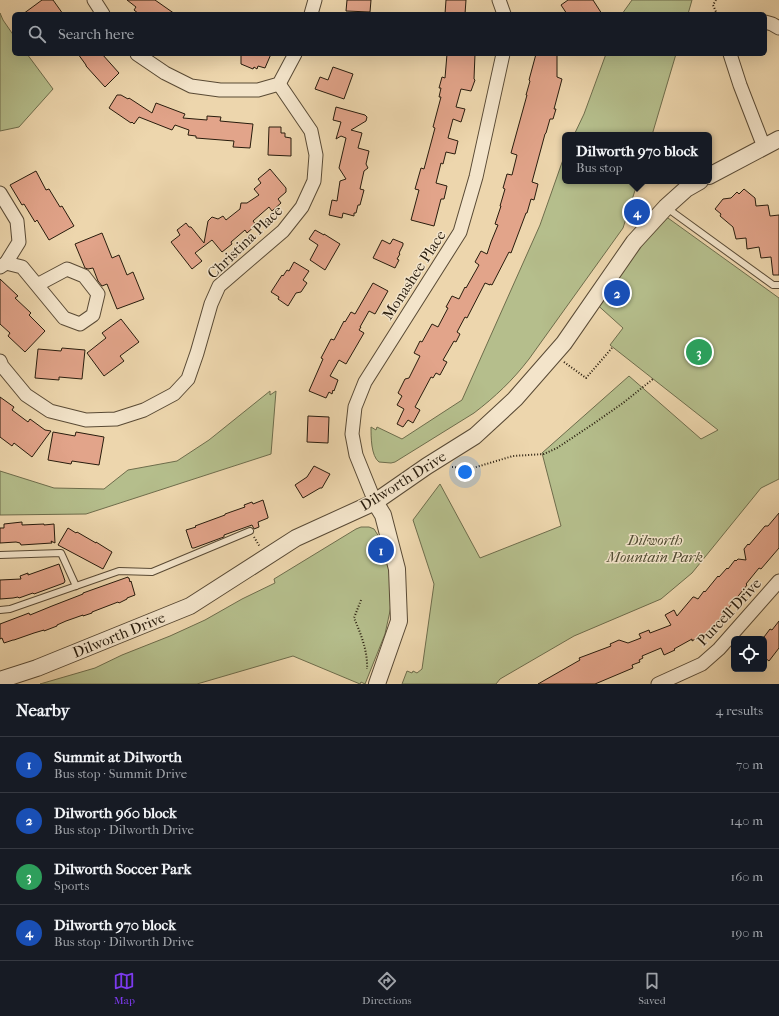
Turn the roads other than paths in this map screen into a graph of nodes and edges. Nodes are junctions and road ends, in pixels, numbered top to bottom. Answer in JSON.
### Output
{"nodes":[{"id":1,"x":94,"y":0,"type":"edge"},
{"id":2,"x":315,"y":0,"type":"edge"},
{"id":3,"x":499,"y":0,"type":"edge"},
{"id":4,"x":102,"y":12,"type":"edge"},
{"id":5,"x":312,"y":12,"type":"edge"},
{"id":6,"x":503,"y":12,"type":"edge"},
{"id":7,"x":767,"y":23,"type":"edge"},
{"id":8,"x":779,"y":28,"type":"edge"},
{"id":9,"x":140,"y":56,"type":"edge"},
{"id":10,"x":294,"y":56,"type":"edge"},
{"id":11,"x":503,"y":56,"type":"edge"},
{"id":12,"x":731,"y":56,"type":"edge"},
{"id":13,"x":279,"y":84,"type":"junction"},
{"id":14,"x":779,"y":139,"type":"edge"},
{"id":15,"x":764,"y":147,"type":"junction"},
{"id":16,"x":712,"y":174,"type":"edge"},
{"id":17,"x":695,"y":184,"type":"edge"},
{"id":18,"x":0,"y":193,"type":"edge"},
{"id":19,"x":666,"y":207,"type":"junction"},
{"id":20,"x":3,"y":265,"type":"edge"},
{"id":21,"x":37,"y":285,"type":"junction"},
{"id":22,"x":779,"y":285,"type":"edge"},
{"id":23,"x":0,"y":361,"type":"edge"},
{"id":24,"x":375,"y":502,"type":"junction"},
{"id":25,"x":250,"y":531,"type":"road end"},
{"id":26,"x":0,"y":556,"type":"edge"},
{"id":27,"x":779,"y":581,"type":"edge"},
{"id":28,"x":76,"y":586,"type":"junction"},
{"id":29,"x":0,"y":610,"type":"edge"},
{"id":30,"x":372,"y":679,"type":"edge"},
{"id":31,"x":0,"y":680,"type":"edge"},
{"id":32,"x":658,"y":684,"type":"edge"}],
"edges":[{"from":1,"to":4,"type":"street"},
{"from":2,"to":5,"type":"street"},
{"from":3,"to":6,"type":"street"},
{"from":7,"to":8,"type":"street"},
{"from":9,"to":13,"type":"street"},
{"from":10,"to":13,"type":"street"},
{"from":11,"to":24,"type":"street","name":"Monashee Place"},
{"from":12,"to":15,"type":"street"},
{"from":13,"to":23,"type":"street","name":"Christina Place"},
{"from":14,"to":15,"type":"street"},
{"from":15,"to":16,"type":"street"},
{"from":17,"to":19,"type":"street","name":"Dilworth Drive"},
{"from":18,"to":20,"type":"street"},
{"from":19,"to":22,"type":"lane"},
{"from":19,"to":24,"type":"street","name":"Dilworth Drive"},
{"from":20,"to":21,"type":"street"},
{"from":21,"to":21,"type":"street"},
{"from":24,"to":30,"type":"street"},
{"from":24,"to":31,"type":"street","name":"Dilworth Drive"},
{"from":25,"to":28,"type":"lane"},
{"from":26,"to":28,"type":"lane"},
{"from":27,"to":32,"type":"street","name":"Purcell Drive"},
{"from":28,"to":29,"type":"lane"}]}
